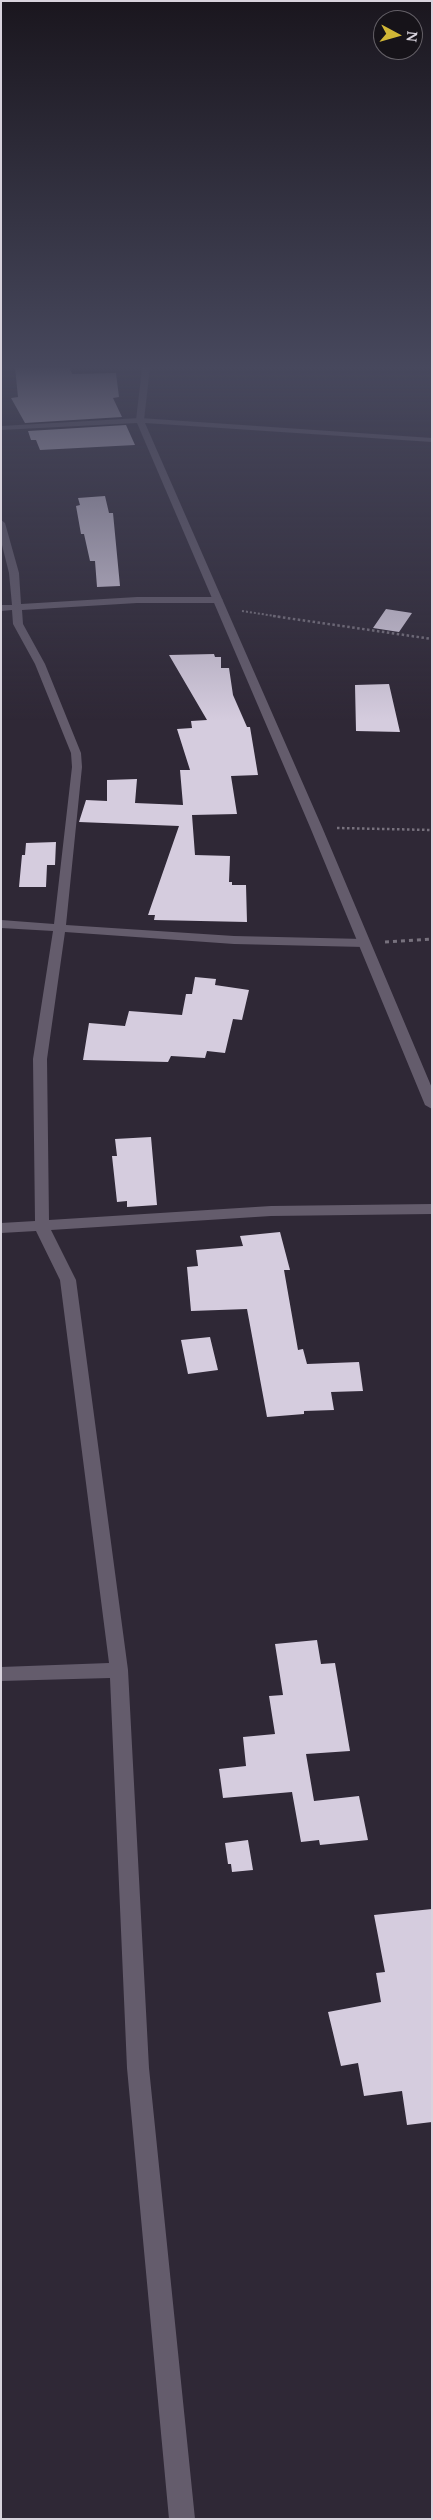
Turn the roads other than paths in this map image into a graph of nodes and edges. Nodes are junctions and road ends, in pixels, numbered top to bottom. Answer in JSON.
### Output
{"nodes":[{"id":1,"x":169,"y":486,"type":"edge"},
{"id":2,"x":1,"y":523,"type":"edge"},
{"id":3,"x":220,"y":604,"type":"junction"},
{"id":4,"x":8,"y":608,"type":"edge"},
{"id":5,"x":1,"y":924,"type":"edge"},
{"id":6,"x":59,"y":928,"type":"junction"},
{"id":7,"x":364,"y":943,"type":"junction"},
{"id":8,"x":432,"y":1105,"type":"edge"},
{"id":9,"x":432,"y":1209,"type":"edge"},
{"id":10,"x":42,"y":1227,"type":"junction"},
{"id":11,"x":1,"y":1228,"type":"edge"},
{"id":12,"x":119,"y":1670,"type":"junction"},
{"id":13,"x":1,"y":1674,"type":"edge"},
{"id":14,"x":182,"y":2519,"type":"edge"}],
"edges":[{"from":1,"to":3,"type":"street"},
{"from":2,"to":4,"type":"street"},
{"from":3,"to":4,"type":"street"},
{"from":3,"to":7,"type":"street"},
{"from":4,"to":6,"type":"street"},
{"from":5,"to":6,"type":"street"},
{"from":6,"to":7,"type":"street"},
{"from":6,"to":10,"type":"street"},
{"from":7,"to":8,"type":"street"},
{"from":9,"to":10,"type":"street"},
{"from":10,"to":11,"type":"street"},
{"from":10,"to":12,"type":"street"},
{"from":12,"to":13,"type":"street"},
{"from":12,"to":14,"type":"street"}]}
